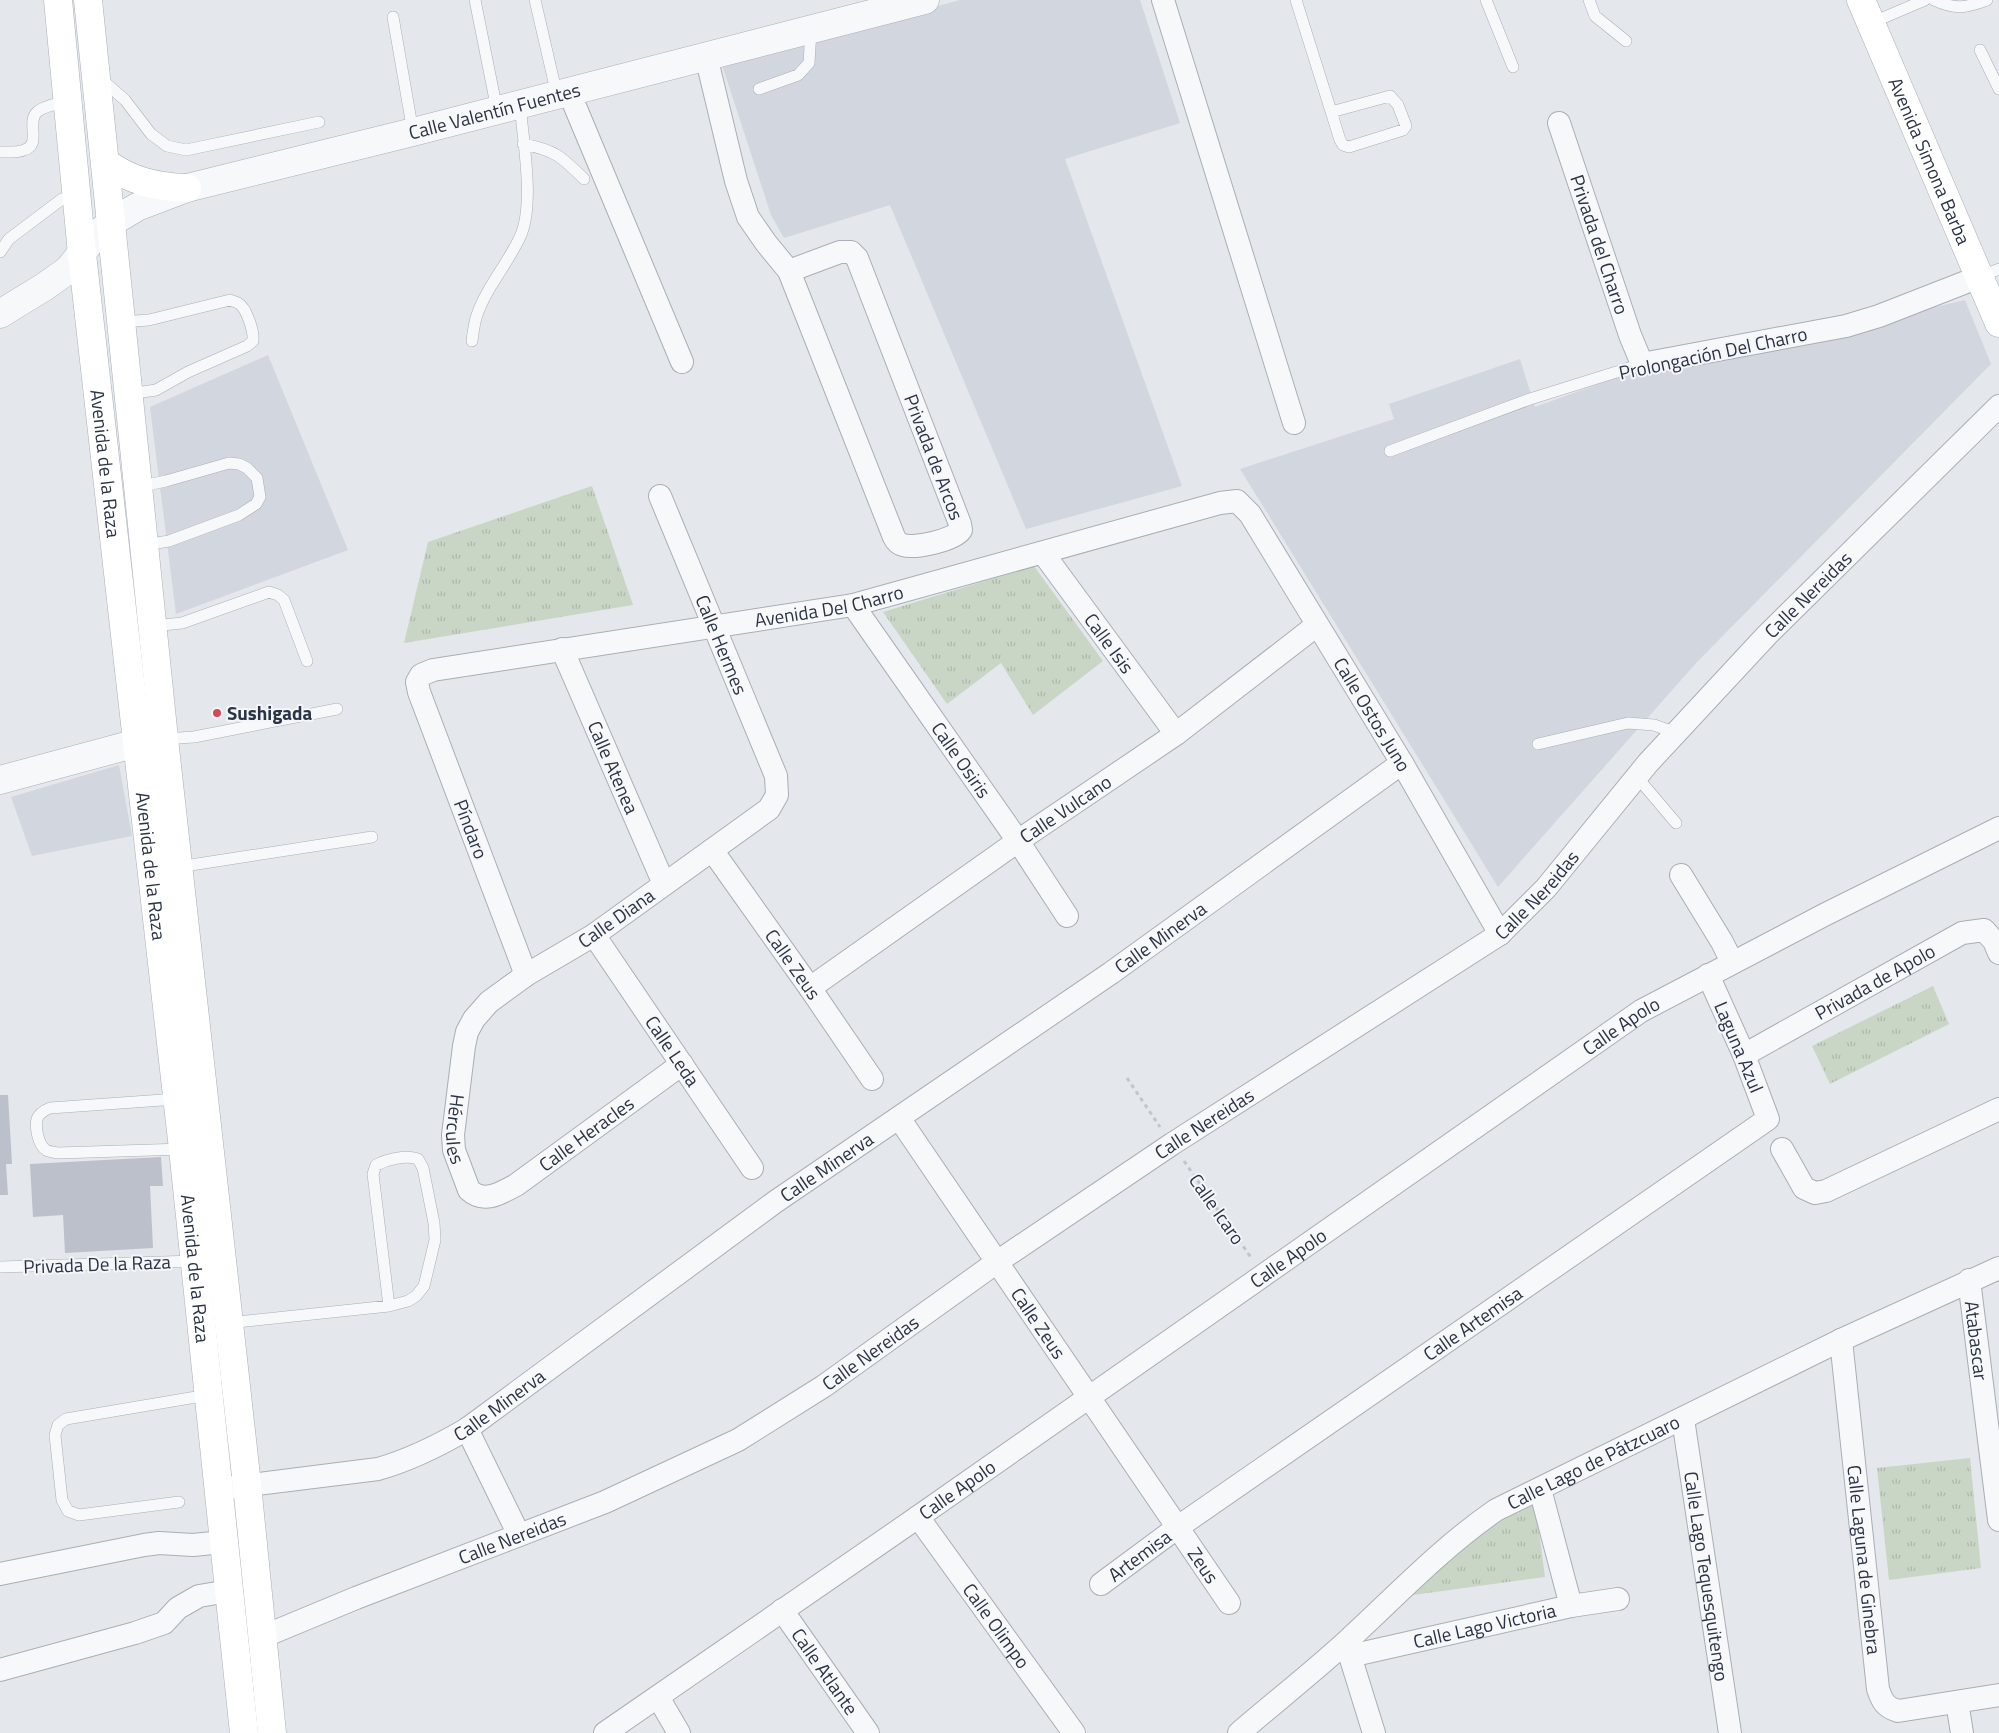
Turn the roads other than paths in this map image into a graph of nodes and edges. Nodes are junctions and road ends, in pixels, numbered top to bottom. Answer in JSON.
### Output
{"nodes":[{"id":1,"x":475,"y":0,"type":"edge"},
{"id":2,"x":535,"y":0,"type":"edge"},
{"id":3,"x":925,"y":0,"type":"edge"},
{"id":4,"x":1162,"y":0,"type":"edge"},
{"id":5,"x":1296,"y":0,"type":"edge"},
{"id":6,"x":1486,"y":0,"type":"edge"},
{"id":7,"x":1589,"y":0,"type":"edge"},
{"id":8,"x":1925,"y":0,"type":"edge"},
{"id":9,"x":1934,"y":0,"type":"edge"},
{"id":10,"x":1987,"y":0,"type":"edge"},
{"id":11,"x":91,"y":1,"type":"edge"},
{"id":12,"x":58,"y":3,"type":"edge"},
{"id":13,"x":1866,"y":12,"type":"edge"},
{"id":14,"x":393,"y":17,"type":"dead end"},
{"id":15,"x":811,"y":30,"type":"junction"},
{"id":16,"x":1626,"y":41,"type":"dead end"},
{"id":17,"x":1980,"y":50,"type":"dead end"},
{"id":18,"x":706,"y":56,"type":"junction"},
{"id":19,"x":1513,"y":68,"type":"dead end"},
{"id":20,"x":96,"y":74,"type":"junction"},
{"id":21,"x":759,"y":89,"type":"dead end"},
{"id":22,"x":1999,"y":89,"type":"edge"},
{"id":23,"x":563,"y":94,"type":"junction"},
{"id":24,"x":68,"y":102,"type":"junction"},
{"id":25,"x":509,"y":108,"type":"junction"},
{"id":26,"x":1331,"y":112,"type":"junction"},
{"id":27,"x":319,"y":122,"type":"dead end"},
{"id":28,"x":1559,"y":123,"type":"dead end"},
{"id":29,"x":413,"y":132,"type":"junction"},
{"id":30,"x":523,"y":144,"type":"junction"},
{"id":31,"x":0,"y":152,"type":"edge"},
{"id":32,"x":106,"y":163,"type":"junction"},
{"id":33,"x":584,"y":179,"type":"dead end"},
{"id":34,"x":187,"y":188,"type":"junction"},
{"id":35,"x":77,"y":197,"type":"junction"},
{"id":36,"x":112,"y":222,"type":"junction"},
{"id":37,"x":0,"y":252,"type":"edge"},
{"id":38,"x":82,"y":254,"type":"junction"},
{"id":39,"x":789,"y":271,"type":"junction"},
{"id":40,"x":1989,"y":273,"type":"edge"},
{"id":41,"x":0,"y":314,"type":"edge"},
{"id":42,"x":121,"y":322,"type":"junction"},
{"id":43,"x":1999,"y":323,"type":"edge"},
{"id":44,"x":472,"y":341,"type":"dead end"},
{"id":45,"x":682,"y":362,"type":"dead end"},
{"id":46,"x":1642,"y":364,"type":"junction"},
{"id":47,"x":129,"y":394,"type":"junction"},
{"id":48,"x":1999,"y":406,"type":"edge"},
{"id":49,"x":1294,"y":423,"type":"dead end"},
{"id":50,"x":1390,"y":451,"type":"dead end"},
{"id":51,"x":138,"y":487,"type":"junction"},
{"id":52,"x":660,"y":496,"type":"dead end"},
{"id":53,"x":1237,"y":501,"type":"joint"},
{"id":54,"x":144,"y":545,"type":"junction"},
{"id":55,"x":1043,"y":553,"type":"junction"},
{"id":56,"x":853,"y":605,"type":"junction"},
{"id":57,"x":1317,"y":625,"type":"junction"},
{"id":58,"x":153,"y":626,"type":"junction"},
{"id":59,"x":714,"y":626,"type":"junction"},
{"id":60,"x":562,"y":649,"type":"junction"},
{"id":61,"x":307,"y":660,"type":"dead end"},
{"id":62,"x":417,"y":682,"type":"joint"},
{"id":63,"x":337,"y":709,"type":"dead end"},
{"id":64,"x":1676,"y":733,"type":"junction"},
{"id":65,"x":1176,"y":734,"type":"junction"},
{"id":66,"x":164,"y":739,"type":"junction"},
{"id":67,"x":137,"y":743,"type":"junction"},
{"id":68,"x":1538,"y":744,"type":"dead end"},
{"id":69,"x":1402,"y":763,"type":"junction"},
{"id":70,"x":1637,"y":776,"type":"junction"},
{"id":71,"x":0,"y":780,"type":"edge"},
{"id":72,"x":777,"y":795,"type":"joint"},
{"id":73,"x":1676,"y":824,"type":"dead end"},
{"id":74,"x":1999,"y":828,"type":"edge"},
{"id":75,"x":372,"y":837,"type":"dead end"},
{"id":76,"x":1018,"y":841,"type":"junction"},
{"id":77,"x":712,"y":850,"type":"junction"},
{"id":78,"x":178,"y":867,"type":"junction"},
{"id":79,"x":1681,"y":875,"type":"dead end"},
{"id":80,"x":664,"y":884,"type":"junction"},
{"id":81,"x":1067,"y":916,"type":"dead end"},
{"id":82,"x":1500,"y":934,"type":"junction"},
{"id":83,"x":594,"y":935,"type":"junction"},
{"id":84,"x":1999,"y":952,"type":"edge"},
{"id":85,"x":1732,"y":962,"type":"junction"},
{"id":86,"x":1708,"y":975,"type":"junction"},
{"id":87,"x":526,"y":976,"type":"junction"},
{"id":88,"x":810,"y":988,"type":"junction"},
{"id":89,"x":464,"y":1046,"type":"joint"},
{"id":90,"x":1744,"y":1055,"type":"junction"},
{"id":91,"x":682,"y":1064,"type":"junction"},
{"id":92,"x":872,"y":1079,"type":"dead end"},
{"id":93,"x":177,"y":1099,"type":"junction"},
{"id":94,"x":1999,"y":1109,"type":"edge"},
{"id":95,"x":899,"y":1118,"type":"junction"},
{"id":96,"x":1768,"y":1119,"type":"joint"},
{"id":97,"x":183,"y":1149,"type":"junction"},
{"id":98,"x":1782,"y":1149,"type":"dead end"},
{"id":99,"x":752,"y":1168,"type":"dead end"},
{"id":100,"x":486,"y":1197,"type":"joint"},
{"id":101,"x":195,"y":1262,"type":"junction"},
{"id":102,"x":997,"y":1262,"type":"junction"},
{"id":103,"x":0,"y":1267,"type":"edge"},
{"id":104,"x":1999,"y":1268,"type":"edge"},
{"id":105,"x":1970,"y":1280,"type":"junction"},
{"id":106,"x":388,"y":1306,"type":"junction"},
{"id":107,"x":228,"y":1322,"type":"junction"},
{"id":108,"x":1841,"y":1340,"type":"junction"},
{"id":109,"x":208,"y":1396,"type":"junction"},
{"id":110,"x":1088,"y":1398,"type":"junction"},
{"id":111,"x":1682,"y":1418,"type":"junction"},
{"id":112,"x":467,"y":1429,"type":"junction"},
{"id":113,"x":247,"y":1485,"type":"junction"},
{"id":114,"x":218,"y":1489,"type":"junction"},
{"id":115,"x":1540,"y":1489,"type":"junction"},
{"id":116,"x":178,"y":1502,"type":"dead end"},
{"id":117,"x":918,"y":1517,"type":"junction"},
{"id":118,"x":1999,"y":1520,"type":"edge"},
{"id":119,"x":1178,"y":1527,"type":"junction"},
{"id":120,"x":519,"y":1535,"type":"junction"},
{"id":121,"x":223,"y":1542,"type":"junction"},
{"id":122,"x":0,"y":1574,"type":"edge"},
{"id":123,"x":1101,"y":1584,"type":"dead end"},
{"id":124,"x":229,"y":1591,"type":"junction"},
{"id":125,"x":1618,"y":1599,"type":"dead end"},
{"id":126,"x":1230,"y":1603,"type":"dead end"},
{"id":127,"x":1571,"y":1606,"type":"junction"},
{"id":128,"x":782,"y":1610,"type":"junction"},
{"id":129,"x":262,"y":1637,"type":"junction"},
{"id":130,"x":1348,"y":1649,"type":"junction"},
{"id":131,"x":0,"y":1670,"type":"edge"},
{"id":132,"x":1999,"y":1695,"type":"edge"},
{"id":133,"x":658,"y":1697,"type":"junction"},
{"id":134,"x":1957,"y":1702,"type":"junction"},
{"id":135,"x":244,"y":1733,"type":"edge"},
{"id":136,"x":272,"y":1733,"type":"edge"},
{"id":137,"x":605,"y":1733,"type":"edge"},
{"id":138,"x":679,"y":1733,"type":"edge"},
{"id":139,"x":868,"y":1733,"type":"edge"},
{"id":140,"x":1074,"y":1733,"type":"edge"},
{"id":141,"x":1239,"y":1733,"type":"edge"},
{"id":142,"x":1374,"y":1733,"type":"edge"},
{"id":143,"x":1730,"y":1733,"type":"edge"},
{"id":144,"x":1962,"y":1733,"type":"edge"}],
"edges":[{"from":1,"to":25,"type":"lane"},
{"from":2,"to":23,"type":"lane"},
{"from":3,"to":15,"type":"street","name":"Calle Valentín Fuentes"},
{"from":4,"to":49,"type":"street"},
{"from":5,"to":26,"type":"lane"},
{"from":6,"to":19,"type":"lane"},
{"from":7,"to":16,"type":"lane"},
{"from":8,"to":13,"type":"lane"},
{"from":9,"to":10,"type":"lane"},
{"from":11,"to":12,"type":"lane"},
{"from":11,"to":20,"type":"main road","name":"Avenida de la Raza"},
{"from":12,"to":24,"type":"main road","name":"Avenida de la Raza"},
{"from":13,"to":40,"type":"main road","name":"Avenida Simona Barba"},
{"from":14,"to":29,"type":"lane"},
{"from":15,"to":18,"type":"street","name":"Calle Valentín Fuentes"},
{"from":15,"to":21,"type":"lane"},
{"from":17,"to":22,"type":"lane"},
{"from":18,"to":23,"type":"street","name":"Calle Valentín Fuentes"},
{"from":18,"to":39,"type":"street","name":"Privada de Arcos"},
{"from":20,"to":27,"type":"lane"},
{"from":20,"to":32,"type":"main road","name":"Avenida de la Raza"},
{"from":23,"to":25,"type":"street","name":"Calle Valentín Fuentes"},
{"from":23,"to":45,"type":"street"},
{"from":24,"to":31,"type":"lane"},
{"from":24,"to":35,"type":"main road","name":"Avenida de la Raza"},
{"from":25,"to":29,"type":"street","name":"Calle Valentín Fuentes"},
{"from":25,"to":30,"type":"lane"},
{"from":26,"to":26,"type":"lane"},
{"from":28,"to":46,"type":"street","name":"Privada del Charro"},
{"from":29,"to":34,"type":"street","name":"Calle Valentín Fuentes"},
{"from":30,"to":33,"type":"lane"},
{"from":30,"to":44,"type":"lane"},
{"from":32,"to":34,"type":"main road"},
{"from":32,"to":36,"type":"main road","name":"Avenida de la Raza"},
{"from":34,"to":36,"type":"street","name":"Calle Valentín Fuentes"},
{"from":35,"to":37,"type":"lane"},
{"from":35,"to":38,"type":"main road","name":"Avenida de la Raza"},
{"from":36,"to":38,"type":"street","name":"Calle Valentín Fuentes"},
{"from":36,"to":42,"type":"main road","name":"Avenida de la Raza"},
{"from":38,"to":41,"type":"street","name":"Calle Valentín Fuentes"},
{"from":38,"to":67,"type":"main road","name":"Avenida de la Raza"},
{"from":39,"to":39,"type":"street","name":"Privada de Arcos"},
{"from":40,"to":43,"type":"main road","name":"Avenida Simona Barba"},
{"from":40,"to":46,"type":"street","name":"Prolongación Del Charro"},
{"from":42,"to":47,"type":"main road","name":"Avenida de la Raza"},
{"from":42,"to":47,"type":"lane"},
{"from":46,"to":50,"type":"lane","name":"Prolongación Del Charro"},
{"from":47,"to":51,"type":"main road","name":"Avenida de la Raza"},
{"from":48,"to":64,"type":"street","name":"Calle Nereidas"},
{"from":51,"to":54,"type":"main road","name":"Avenida de la Raza"},
{"from":51,"to":54,"type":"lane"},
{"from":52,"to":59,"type":"street","name":"Calle Hermes"},
{"from":53,"to":55,"type":"street","name":"Avenida Del Charro"},
{"from":53,"to":57,"type":"street","name":"Calle Ostos Juno"},
{"from":54,"to":58,"type":"main road","name":"Avenida de la Raza"},
{"from":55,"to":56,"type":"street","name":"Avenida Del Charro"},
{"from":55,"to":65,"type":"street","name":"Calle Isis"},
{"from":56,"to":59,"type":"street","name":"Avenida Del Charro"},
{"from":56,"to":76,"type":"street","name":"Calle Osiris"},
{"from":57,"to":65,"type":"street","name":"Calle Vulcano"},
{"from":57,"to":69,"type":"street","name":"Calle Ostos Juno"},
{"from":58,"to":61,"type":"lane"},
{"from":58,"to":66,"type":"main road","name":"Avenida de la Raza"},
{"from":59,"to":60,"type":"street","name":"Avenida Del Charro"},
{"from":59,"to":72,"type":"street","name":"Calle Hermes"},
{"from":60,"to":62,"type":"street","name":"Avenida Del Charro"},
{"from":60,"to":80,"type":"street","name":"Calle Atenea"},
{"from":62,"to":87,"type":"street","name":"Píndaro"},
{"from":63,"to":66,"type":"lane"},
{"from":64,"to":68,"type":"lane"},
{"from":64,"to":70,"type":"street","name":"Calle Nereidas"},
{"from":65,"to":76,"type":"street","name":"Calle Vulcano"},
{"from":66,"to":67,"type":"street"},
{"from":66,"to":78,"type":"main road","name":"Avenida de la Raza"},
{"from":67,"to":71,"type":"street"},
{"from":67,"to":93,"type":"main road","name":"Avenida de la Raza"},
{"from":69,"to":82,"type":"street","name":"Calle Ostos Juno"},
{"from":69,"to":95,"type":"street","name":"Calle Minerva"},
{"from":70,"to":73,"type":"lane"},
{"from":70,"to":82,"type":"street","name":"Calle Nereidas"},
{"from":72,"to":77,"type":"street","name":"Calle Diana"},
{"from":74,"to":85,"type":"street","name":"Calle Apolo"},
{"from":75,"to":78,"type":"lane"},
{"from":76,"to":81,"type":"street","name":"Calle Osiris"},
{"from":76,"to":88,"type":"street","name":"Calle Vulcano"},
{"from":77,"to":80,"type":"street","name":"Calle Diana"},
{"from":77,"to":88,"type":"street","name":"Calle Zeus"},
{"from":78,"to":107,"type":"main road","name":"Avenida de la Raza"},
{"from":79,"to":85,"type":"street"},
{"from":80,"to":83,"type":"street","name":"Calle Diana"},
{"from":82,"to":102,"type":"street","name":"Calle Nereidas"},
{"from":83,"to":87,"type":"street","name":"Calle Diana"},
{"from":83,"to":91,"type":"street","name":"Calle Leda"},
{"from":84,"to":90,"type":"street","name":"Privada de Apolo"},
{"from":85,"to":86,"type":"street","name":"Calle Apolo"},
{"from":86,"to":90,"type":"street","name":"Laguna Azul"},
{"from":86,"to":110,"type":"street","name":"Calle Apolo"},
{"from":87,"to":89,"type":"street","name":"Calle Diana"},
{"from":88,"to":92,"type":"street","name":"Calle Zeus"},
{"from":89,"to":100,"type":"street","name":"Hércules"},
{"from":90,"to":96,"type":"street","name":"Laguna Azul"},
{"from":91,"to":99,"type":"street","name":"Calle Leda"},
{"from":91,"to":100,"type":"street","name":"Calle Heracles"},
{"from":93,"to":97,"type":"main road","name":"Avenida de la Raza"},
{"from":93,"to":97,"type":"lane"},
{"from":94,"to":98,"type":"street"},
{"from":95,"to":102,"type":"street","name":"Calle Zeus"},
{"from":95,"to":112,"type":"street","name":"Calle Minerva"},
{"from":96,"to":119,"type":"street","name":"Calle Artemisa"},
{"from":97,"to":101,"type":"main road","name":"Avenida de la Raza"},
{"from":101,"to":103,"type":"lane","name":"Privada De la Raza"},
{"from":101,"to":109,"type":"main road","name":"Avenida de la Raza"},
{"from":102,"to":110,"type":"street","name":"Calle Zeus"},
{"from":102,"to":120,"type":"street","name":"Calle Nereidas"},
{"from":104,"to":105,"type":"street","name":"Calle Lago de Pátzcuaro"},
{"from":105,"to":108,"type":"street","name":"Calle Lago de Pátzcuaro"},
{"from":105,"to":118,"type":"street","name":"Atabascar"},
{"from":106,"to":106,"type":"lane"},
{"from":106,"to":107,"type":"lane"},
{"from":107,"to":113,"type":"main road","name":"Avenida de la Raza"},
{"from":108,"to":111,"type":"street","name":"Calle Lago de Pátzcuaro"},
{"from":108,"to":134,"type":"street","name":"Calle Laguna de Ginebra"},
{"from":109,"to":114,"type":"main road","name":"Avenida de la Raza"},
{"from":109,"to":116,"type":"lane"},
{"from":110,"to":117,"type":"street","name":"Calle Apolo"},
{"from":110,"to":119,"type":"street","name":"Calle Zeus"},
{"from":111,"to":115,"type":"street","name":"Calle Lago de Pátzcuaro"},
{"from":111,"to":143,"type":"street","name":"Calle Lago Tequesquitengo"},
{"from":112,"to":113,"type":"street","name":"Calle Minerva"},
{"from":112,"to":120,"type":"street"},
{"from":113,"to":114,"type":"street","name":"Calle Minerva"},
{"from":113,"to":129,"type":"main road","name":"Avenida de la Raza"},
{"from":114,"to":121,"type":"main road","name":"Avenida de la Raza"},
{"from":115,"to":127,"type":"street"},
{"from":115,"to":130,"type":"street","name":"Calle Lago de Pátzcuaro"},
{"from":117,"to":128,"type":"street","name":"Calle Apolo"},
{"from":117,"to":140,"type":"street","name":"Calle Olimpo"},
{"from":119,"to":123,"type":"street","name":"Artemisa"},
{"from":119,"to":126,"type":"street","name":"Zeus"},
{"from":120,"to":129,"type":"street","name":"Calle Nereidas"},
{"from":121,"to":122,"type":"street"},
{"from":121,"to":124,"type":"main road","name":"Avenida de la Raza"},
{"from":124,"to":131,"type":"street"},
{"from":124,"to":135,"type":"main road","name":"Avenida de la Raza"},
{"from":125,"to":127,"type":"street","name":"Calle Lago Victoria"},
{"from":127,"to":130,"type":"street","name":"Calle Lago Victoria"},
{"from":128,"to":133,"type":"street","name":"Calle Apolo"},
{"from":128,"to":139,"type":"street","name":"Calle Atlante"},
{"from":129,"to":136,"type":"main road","name":"Avenida de la Raza"},
{"from":130,"to":141,"type":"street","name":"Calle Lago de Pátzcuaro"},
{"from":130,"to":142,"type":"street"},
{"from":132,"to":134,"type":"street"},
{"from":133,"to":137,"type":"street","name":"Calle Apolo"},
{"from":133,"to":138,"type":"street"},
{"from":134,"to":144,"type":"street"}]}
